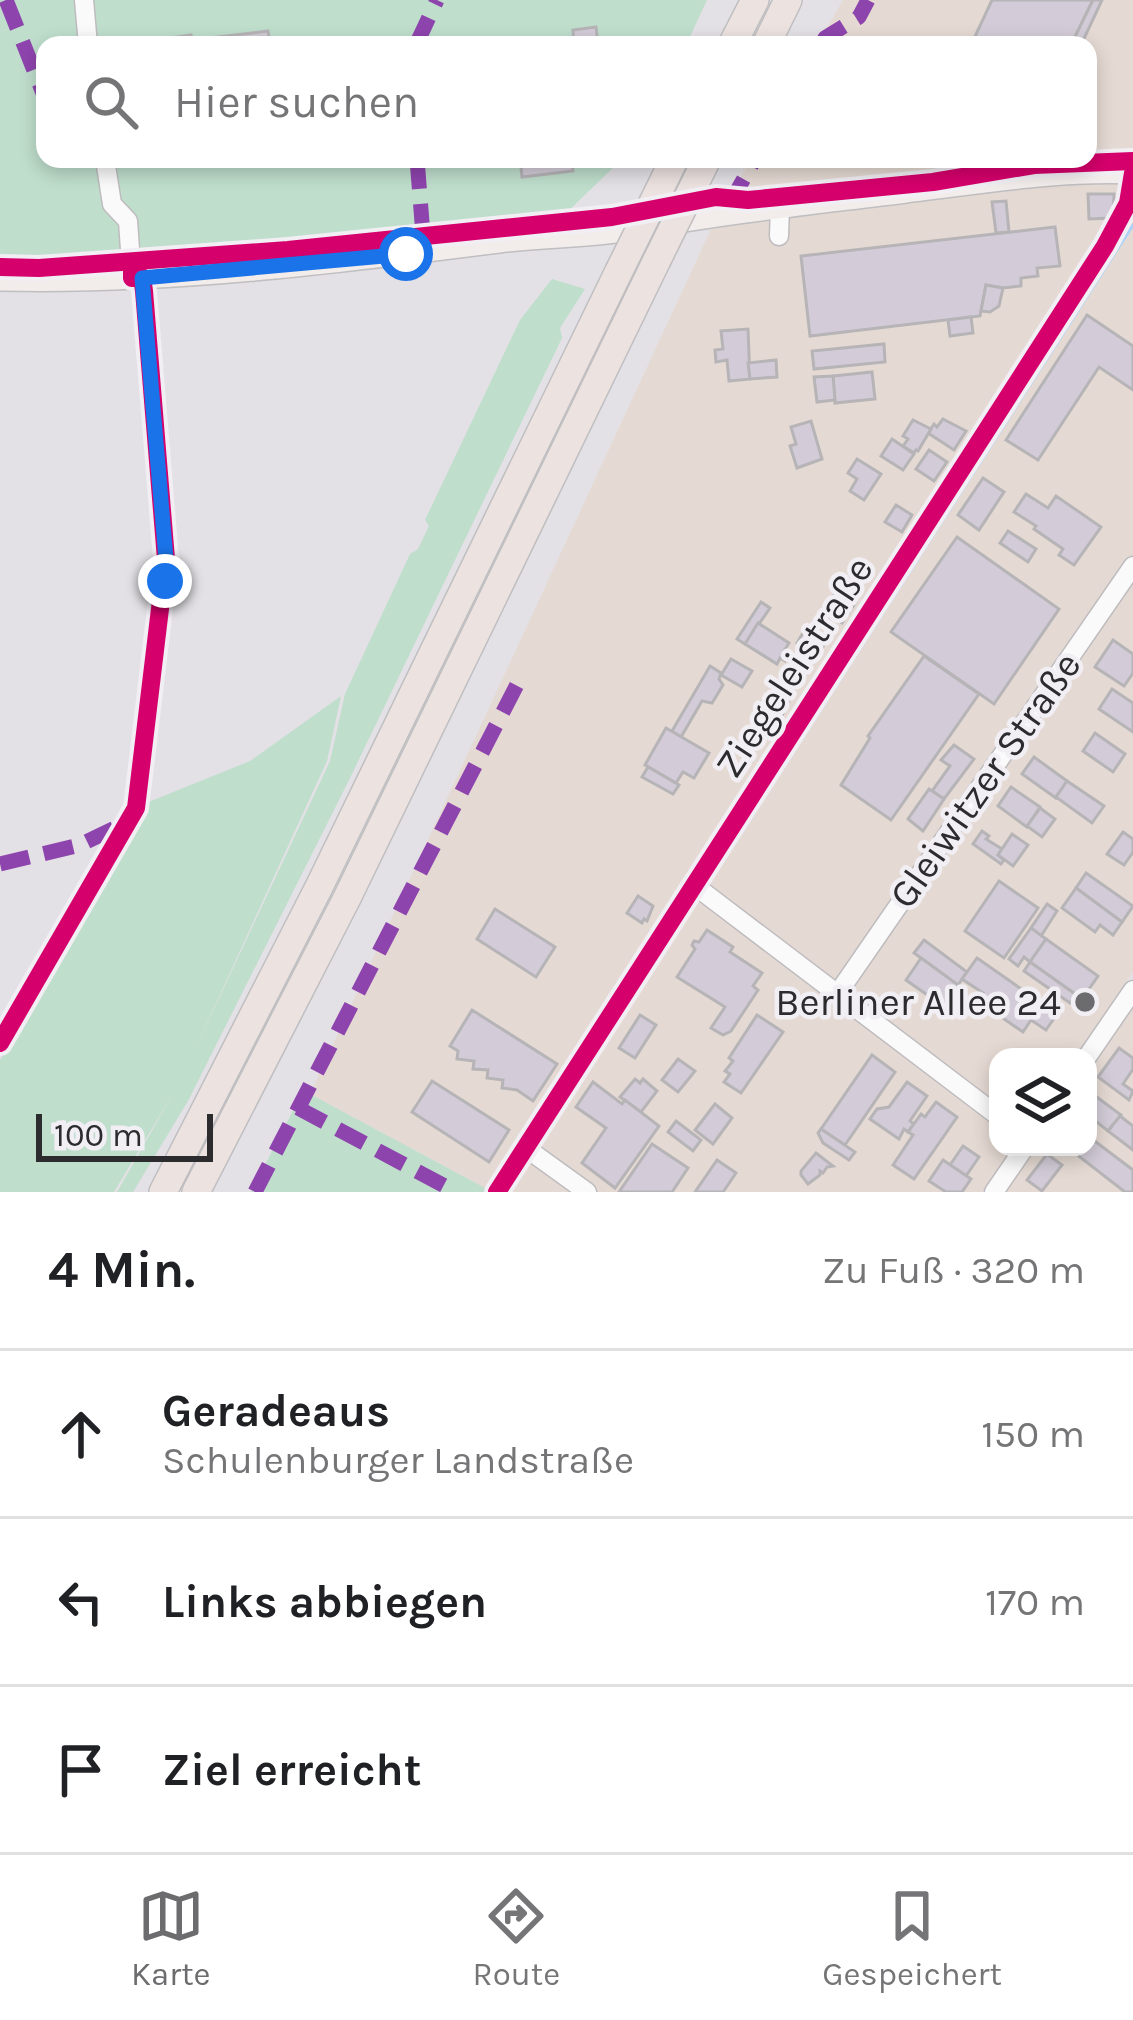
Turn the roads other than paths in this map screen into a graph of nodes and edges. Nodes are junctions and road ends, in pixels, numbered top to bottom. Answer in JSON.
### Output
{"nodes":[{"id":1,"x":84,"y":0,"type":"edge"},
{"id":2,"x":755,"y":0,"type":"edge"},
{"id":3,"x":788,"y":0,"type":"edge"},
{"id":4,"x":87,"y":36,"type":"edge"},
{"id":5,"x":737,"y":36,"type":"edge"},
{"id":6,"x":770,"y":36,"type":"edge"},
{"id":7,"x":106,"y":168,"type":"edge"},
{"id":8,"x":670,"y":168,"type":"edge"},
{"id":9,"x":703,"y":168,"type":"edge"},
{"id":10,"x":1132,"y":173,"type":"edge"},
{"id":11,"x":780,"y":207,"type":"junction"},
{"id":12,"x":779,"y":236,"type":"dead end"},
{"id":13,"x":137,"y":278,"type":"junction"},
{"id":14,"x":0,"y":280,"type":"edge"},
{"id":15,"x":1133,"y":566,"type":"edge"},
{"id":16,"x":127,"y":822,"type":"dead end"},
{"id":17,"x":694,"y":885,"type":"junction"},
{"id":18,"x":1133,"y":990,"type":"edge"},
{"id":19,"x":838,"y":993,"type":"junction"},
{"id":20,"x":1093,"y":1048,"type":"edge"},
{"id":21,"x":989,"y":1109,"type":"edge"},
{"id":22,"x":526,"y":1148,"type":"junction"},
{"id":23,"x":1019,"y":1156,"type":"edge"},
{"id":24,"x":163,"y":1192,"type":"edge"},
{"id":25,"x":196,"y":1192,"type":"edge"},
{"id":26,"x":497,"y":1192,"type":"edge"},
{"id":27,"x":587,"y":1192,"type":"edge"},
{"id":28,"x":994,"y":1192,"type":"edge"}],
"edges":[{"from":1,"to":4,"type":"street"},
{"from":2,"to":5,"type":"highway"},
{"from":3,"to":6,"type":"highway"},
{"from":7,"to":13,"type":"street"},
{"from":8,"to":24,"type":"highway","bridge":true},
{"from":9,"to":25,"type":"highway","bridge":true},
{"from":10,"to":11,"type":"main road"},
{"from":10,"to":17,"type":"street","name":"Ziegeleistraße"},
{"from":11,"to":12,"type":"street"},
{"from":11,"to":13,"type":"main road"},
{"from":13,"to":14,"type":"main road"},
{"from":13,"to":16,"type":"street"},
{"from":15,"to":19,"type":"street","name":"Gleiwitzer Straße"},
{"from":17,"to":19,"type":"street"},
{"from":17,"to":22,"type":"street","name":"Ziegeleistraße"},
{"from":18,"to":20,"type":"street"},
{"from":19,"to":21,"type":"street"},
{"from":22,"to":26,"type":"street","name":"Ziegeleistraße"},
{"from":22,"to":27,"type":"street"},
{"from":23,"to":28,"type":"street"}]}
